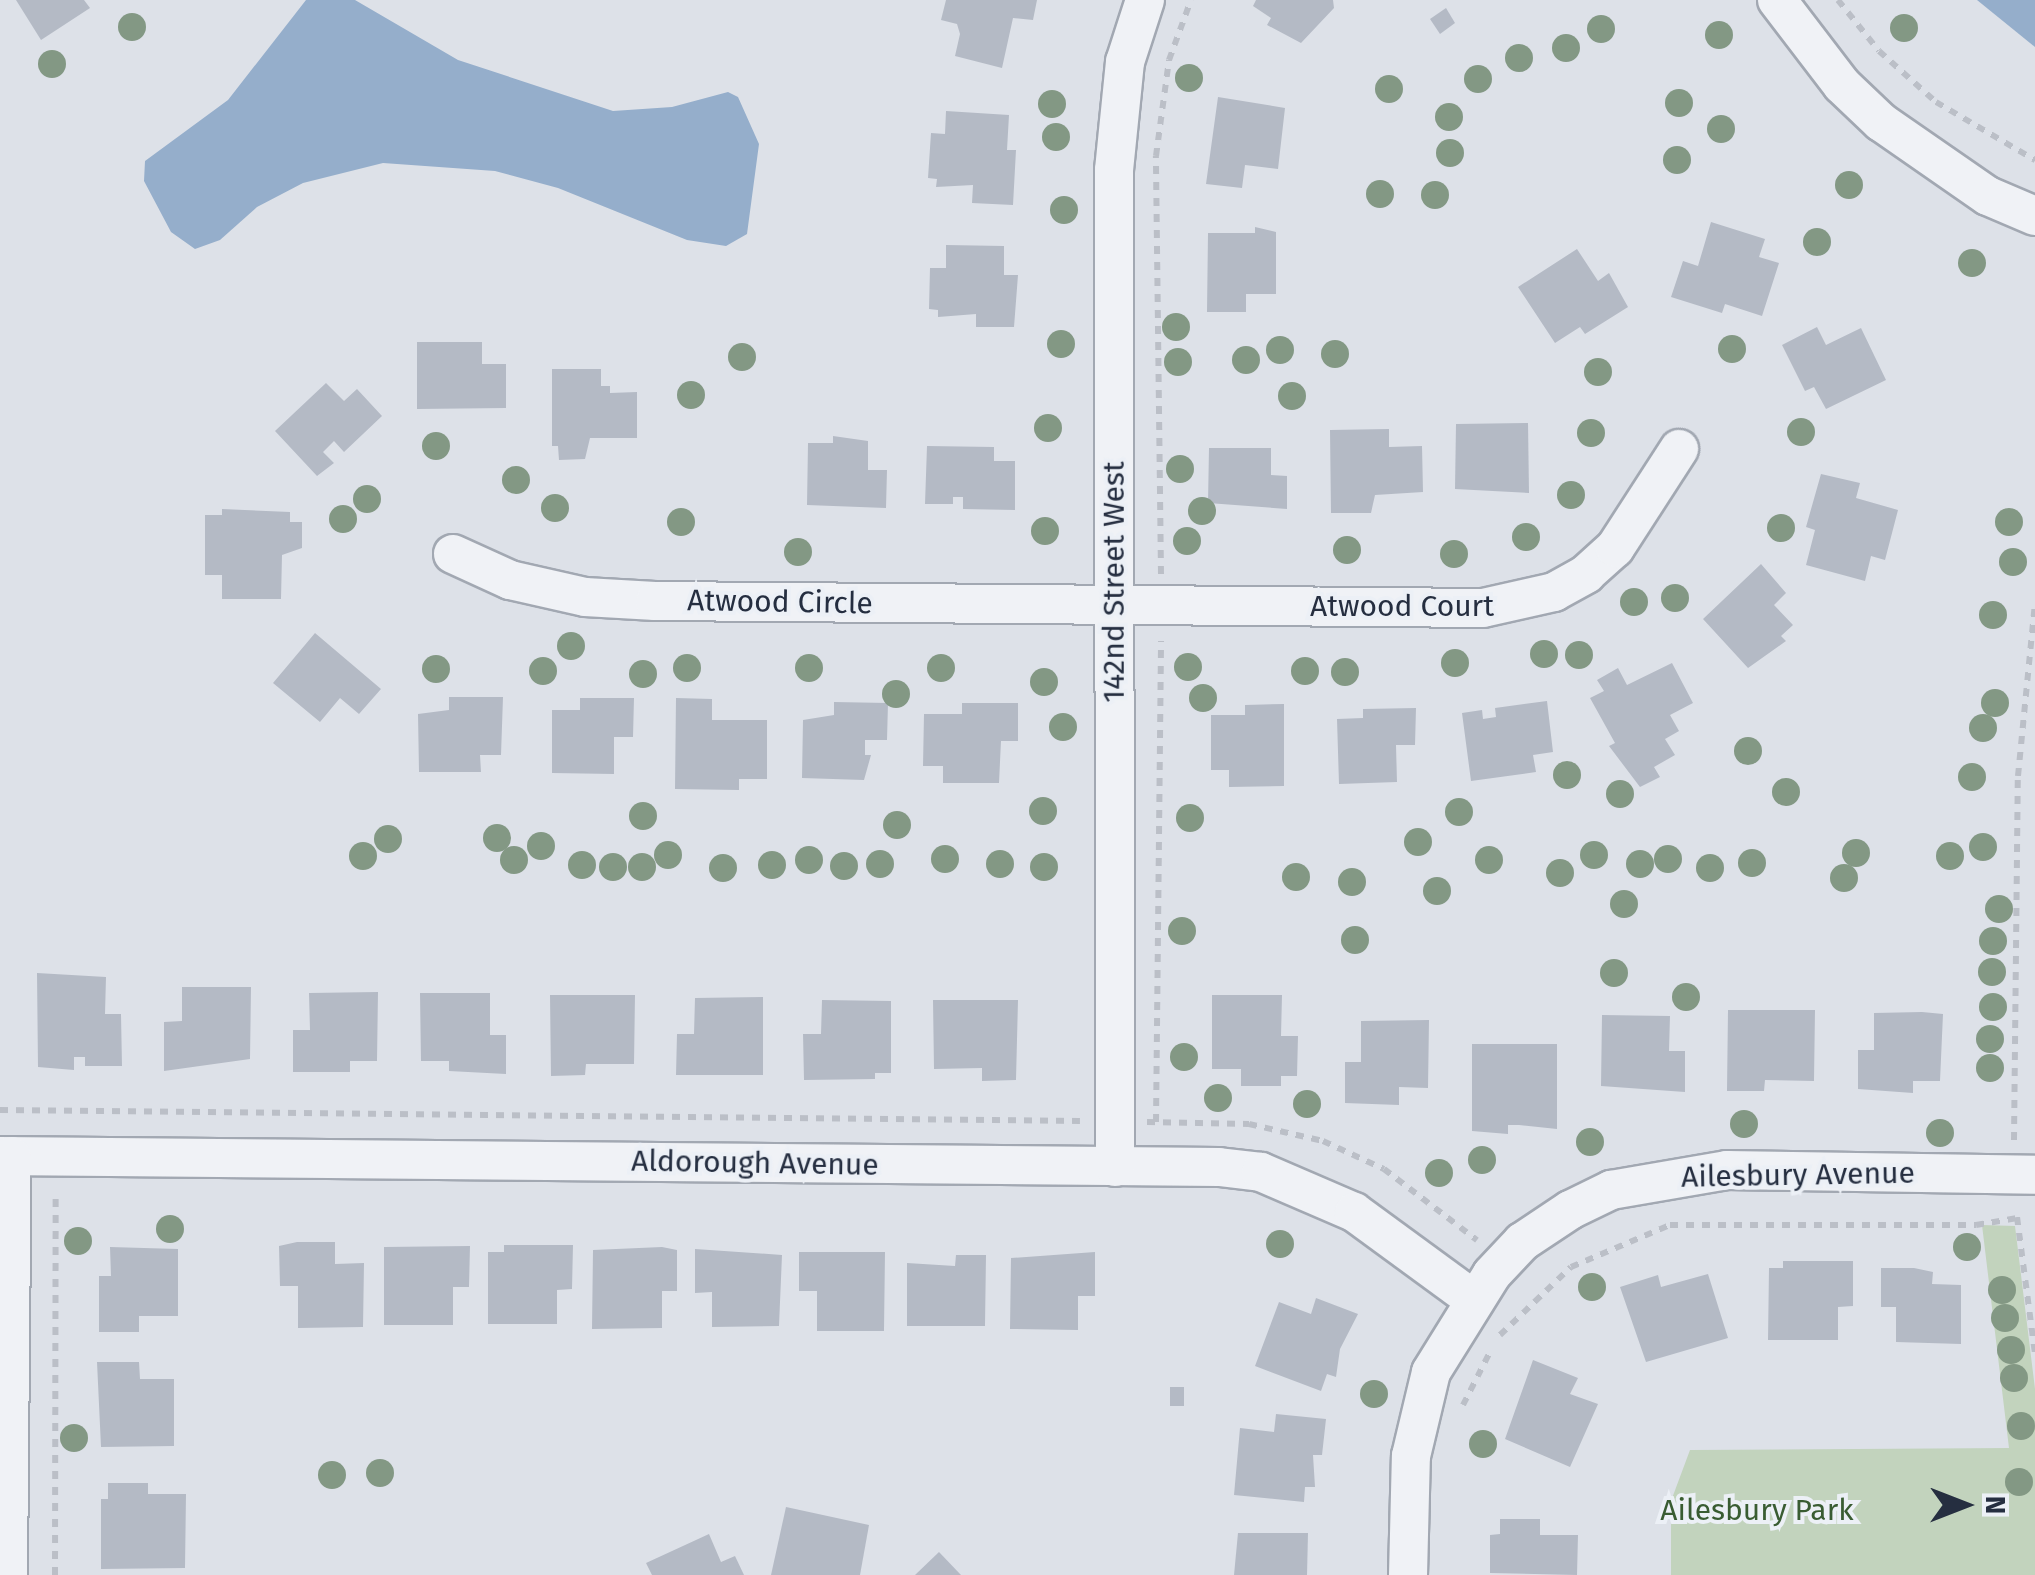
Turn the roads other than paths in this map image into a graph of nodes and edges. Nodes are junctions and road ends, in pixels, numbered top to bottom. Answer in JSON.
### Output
{"nodes":[{"id":1,"x":1145,"y":0,"type":"edge"},
{"id":2,"x":1777,"y":0,"type":"edge"},
{"id":3,"x":2035,"y":216,"type":"edge"},
{"id":4,"x":1679,"y":449,"type":"dead end"},
{"id":5,"x":453,"y":554,"type":"dead end"},
{"id":6,"x":1114,"y":605,"type":"junction"},
{"id":7,"x":6,"y":1156,"type":"edge"},
{"id":8,"x":1115,"y":1167,"type":"junction"},
{"id":9,"x":2026,"y":1175,"type":"edge"},
{"id":10,"x":1474,"y":1298,"type":"junction"},
{"id":11,"x":8,"y":1575,"type":"edge"},
{"id":12,"x":1408,"y":1575,"type":"edge"}],
"edges":[{"from":1,"to":6,"type":"street","name":"142nd Street West"},
{"from":2,"to":3,"type":"street"},
{"from":4,"to":6,"type":"street","name":"Atwood Court"},
{"from":5,"to":6,"type":"street","name":"Atwood Circle"},
{"from":6,"to":8,"type":"street","name":"142nd Street West"},
{"from":7,"to":8,"type":"street","name":"Aldorough Avenue"},
{"from":7,"to":11,"type":"street"},
{"from":8,"to":10,"type":"street","name":"Aldorough Avenue"},
{"from":9,"to":10,"type":"street","name":"Ailesbury Avenue"},
{"from":10,"to":12,"type":"street","name":"Ailesbury Avenue"}]}
